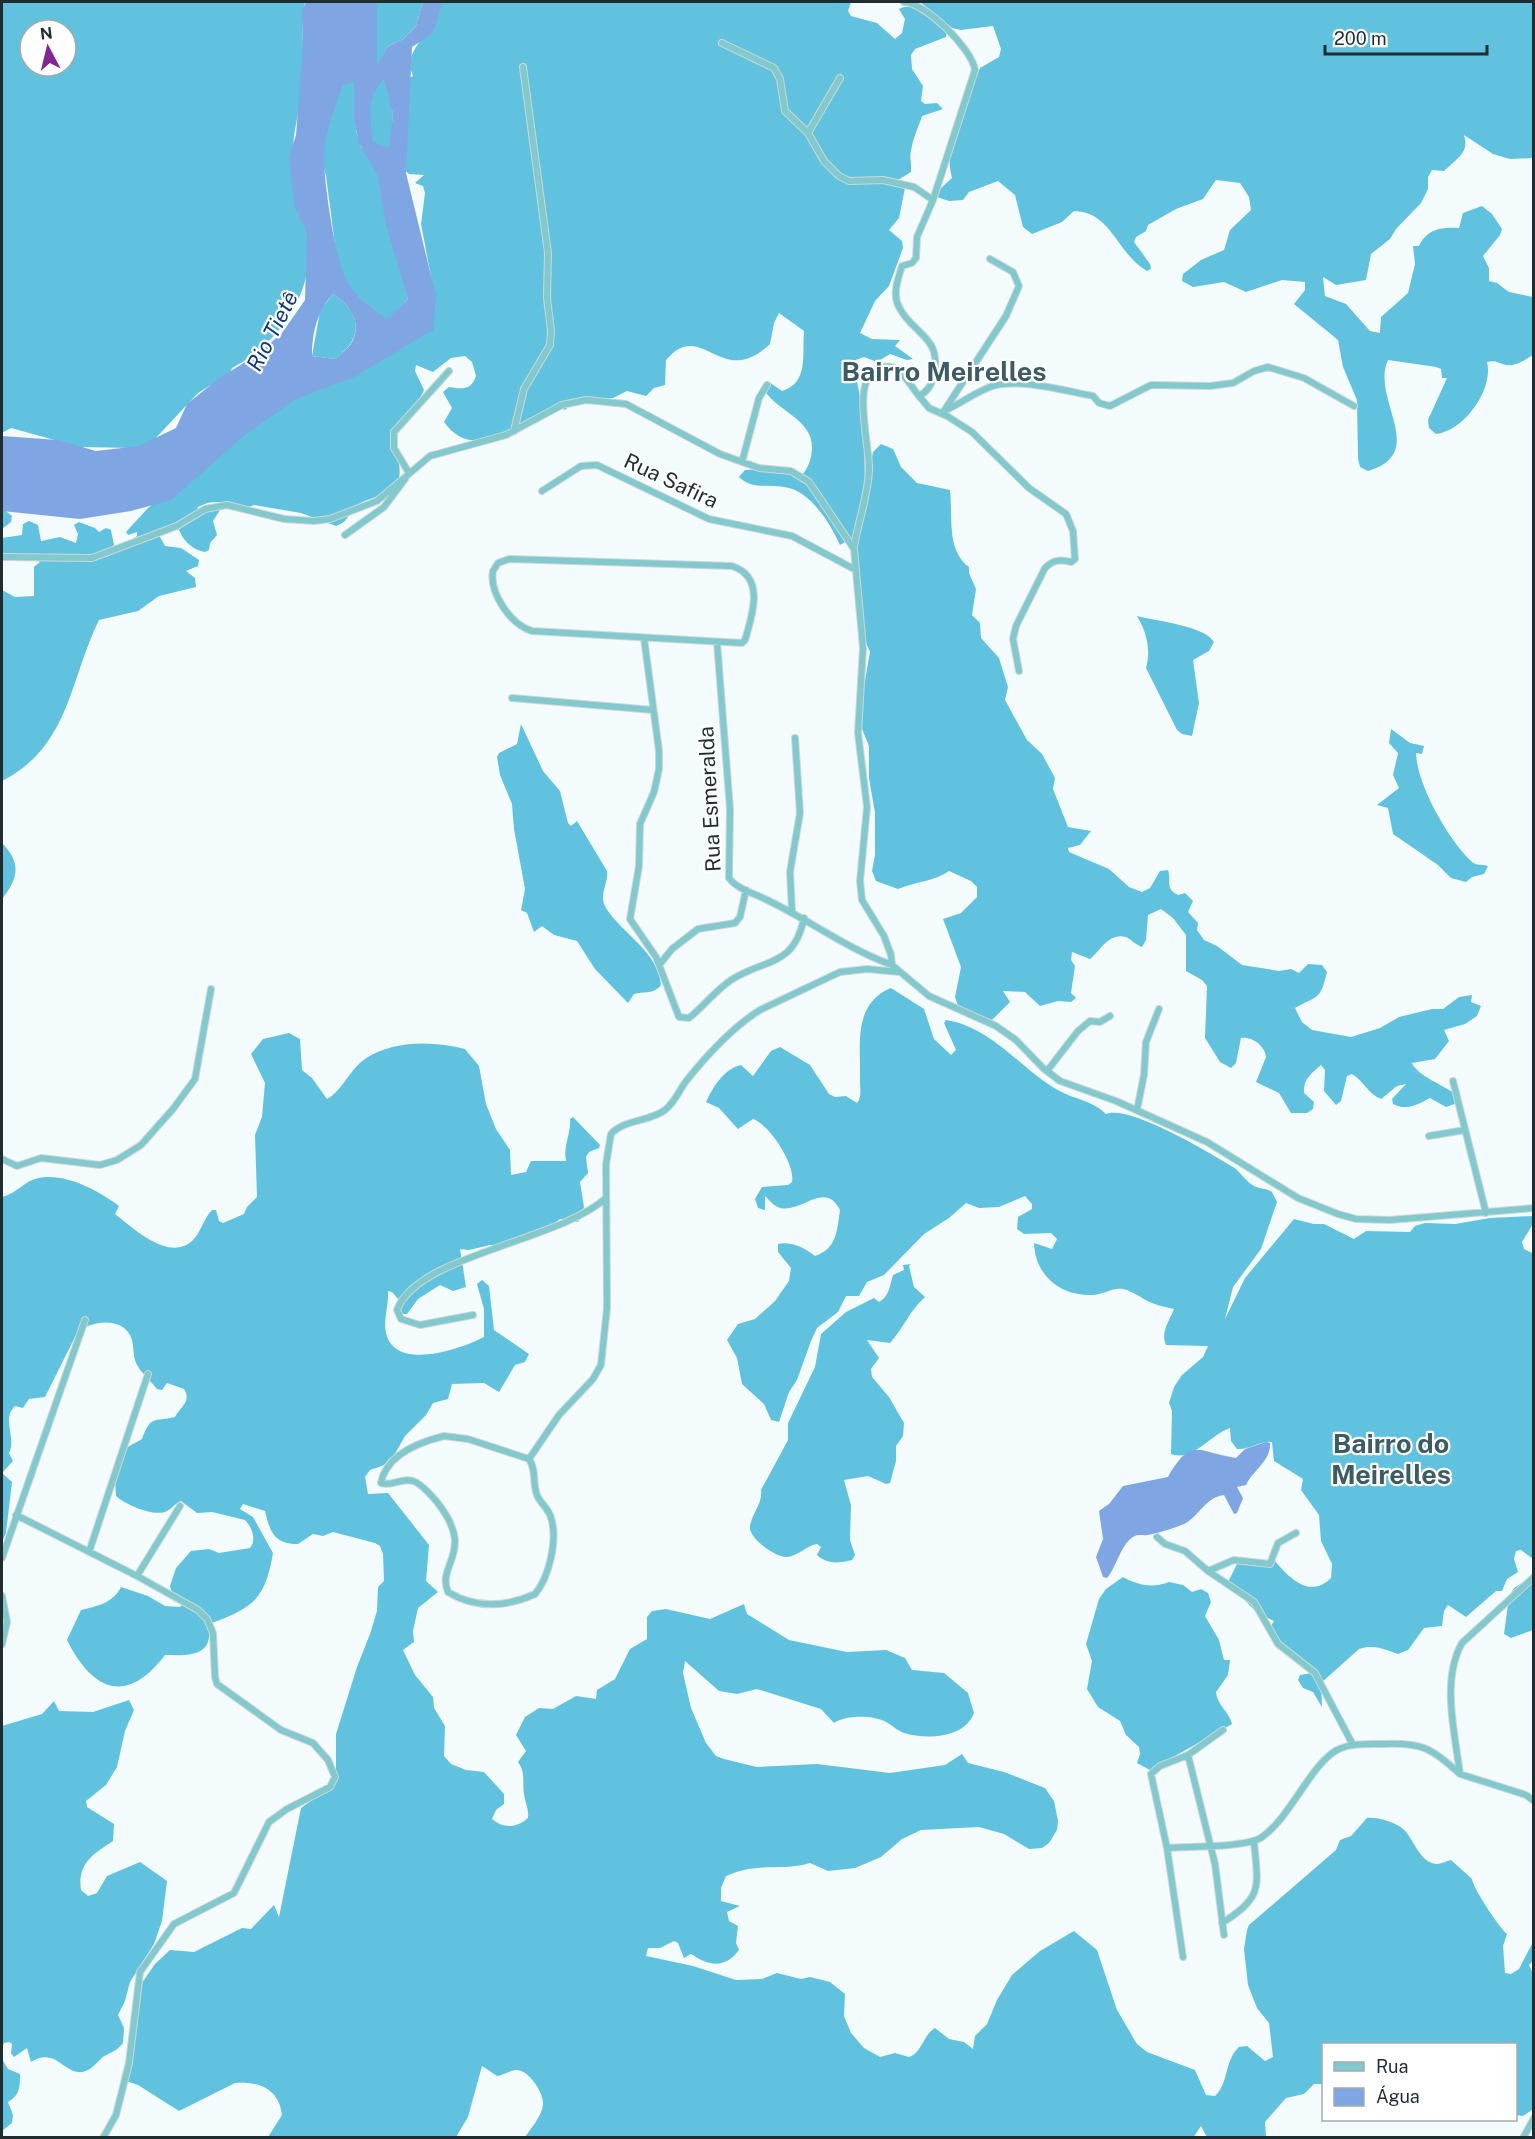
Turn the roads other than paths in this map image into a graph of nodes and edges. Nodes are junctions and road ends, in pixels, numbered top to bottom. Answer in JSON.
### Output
{"nodes":[{"id":1,"x":904,"y":2,"type":"edge"},
{"id":2,"x":722,"y":43,"type":"dead end"},
{"id":3,"x":523,"y":67,"type":"dead end"},
{"id":4,"x":840,"y":78,"type":"dead end"},
{"id":5,"x":808,"y":133,"type":"junction"},
{"id":6,"x":933,"y":200,"type":"junction"},
{"id":7,"x":990,"y":259,"type":"dead end"},
{"id":8,"x":449,"y":371,"type":"dead end"},
{"id":9,"x":766,"y":385,"type":"dead end"},
{"id":10,"x":919,"y":396,"type":"junction"},
{"id":11,"x":1354,"y":406,"type":"dead end"},
{"id":12,"x":943,"y":412,"type":"junction"},
{"id":13,"x":514,"y":431,"type":"junction"},
{"id":14,"x":742,"y":462,"type":"junction"},
{"id":15,"x":407,"y":475,"type":"junction"},
{"id":16,"x":542,"y":491,"type":"dead end"},
{"id":17,"x":345,"y":535,"type":"dead end"},
{"id":18,"x":854,"y":549,"type":"junction"},
{"id":19,"x":2,"y":557,"type":"edge"},
{"id":20,"x":856,"y":570,"type":"junction"},
{"id":21,"x":644,"y":638,"type":"junction"},
{"id":22,"x":717,"y":642,"type":"junction"},
{"id":23,"x":1019,"y":670,"type":"dead end"},
{"id":24,"x":512,"y":698,"type":"dead end"},
{"id":25,"x":653,"y":710,"type":"junction"},
{"id":26,"x":795,"y":738,"type":"dead end"},
{"id":27,"x":746,"y":890,"type":"junction"},
{"id":28,"x":792,"y":911,"type":"junction"},
{"id":29,"x":804,"y":918,"type":"junction"},
{"id":30,"x":659,"y":964,"type":"junction"},
{"id":31,"x":891,"y":965,"type":"junction"},
{"id":32,"x":900,"y":972,"type":"junction"},
{"id":33,"x":211,"y":989,"type":"dead end"},
{"id":34,"x":1158,"y":1010,"type":"dead end"},
{"id":35,"x":1110,"y":1016,"type":"dead end"},
{"id":36,"x":1047,"y":1071,"type":"junction"},
{"id":37,"x":1453,"y":1081,"type":"dead end"},
{"id":38,"x":1137,"y":1110,"type":"junction"},
{"id":39,"x":1465,"y":1130,"type":"junction"},
{"id":40,"x":1428,"y":1136,"type":"dead end"},
{"id":41,"x":2,"y":1159,"type":"edge"},
{"id":42,"x":606,"y":1198,"type":"junction"},
{"id":43,"x":1533,"y":1208,"type":"edge"},
{"id":44,"x":1486,"y":1213,"type":"junction"},
{"id":45,"x":473,"y":1315,"type":"dead end"},
{"id":46,"x":85,"y":1320,"type":"dead end"},
{"id":47,"x":148,"y":1374,"type":"dead end"},
{"id":48,"x":530,"y":1459,"type":"junction"},
{"id":49,"x":180,"y":1506,"type":"dead end"},
{"id":50,"x":16,"y":1515,"type":"junction"},
{"id":51,"x":1296,"y":1533,"type":"dead end"},
{"id":52,"x":1157,"y":1537,"type":"dead end"},
{"id":53,"x":89,"y":1552,"type":"junction"},
{"id":54,"x":2,"y":1558,"type":"edge"},
{"id":55,"x":1208,"y":1571,"type":"junction"},
{"id":56,"x":137,"y":1576,"type":"junction"},
{"id":57,"x":1533,"y":1578,"type":"edge"},
{"id":58,"x":2,"y":1596,"type":"edge"},
{"id":59,"x":2,"y":1644,"type":"edge"},
{"id":60,"x":1223,"y":1730,"type":"dead end"},
{"id":61,"x":1353,"y":1745,"type":"junction"},
{"id":62,"x":1188,"y":1755,"type":"junction"},
{"id":63,"x":1460,"y":1774,"type":"junction"},
{"id":64,"x":1533,"y":1801,"type":"edge"},
{"id":65,"x":1254,"y":1842,"type":"junction"},
{"id":66,"x":1210,"y":1845,"type":"junction"},
{"id":67,"x":1167,"y":1848,"type":"junction"},
{"id":68,"x":1222,"y":1923,"type":"junction"},
{"id":69,"x":1224,"y":1935,"type":"dead end"},
{"id":70,"x":1183,"y":1957,"type":"dead end"},
{"id":71,"x":1533,"y":2118,"type":"edge"},
{"id":72,"x":103,"y":2138,"type":"edge"},
{"id":73,"x":1523,"y":2138,"type":"edge"}],
"edges":[{"from":1,"to":6,"type":"street"},
{"from":2,"to":5,"type":"street"},
{"from":3,"to":13,"type":"street"},
{"from":4,"to":5,"type":"street"},
{"from":5,"to":6,"type":"street"},
{"from":6,"to":10,"type":"street"},
{"from":7,"to":12,"type":"street"},
{"from":8,"to":15,"type":"street"},
{"from":9,"to":14,"type":"street"},
{"from":10,"to":12,"type":"street"},
{"from":10,"to":18,"type":"street"},
{"from":11,"to":12,"type":"street"},
{"from":12,"to":23,"type":"street"},
{"from":13,"to":14,"type":"street"},
{"from":13,"to":15,"type":"street"},
{"from":14,"to":18,"type":"street"},
{"from":15,"to":17,"type":"street"},
{"from":15,"to":19,"type":"street"},
{"from":16,"to":20,"type":"street","name":"Rua Safira"},
{"from":18,"to":20,"type":"street"},
{"from":20,"to":31,"type":"street"},
{"from":21,"to":22,"type":"street"},
{"from":21,"to":22,"type":"street"},
{"from":21,"to":25,"type":"street"},
{"from":22,"to":27,"type":"street","name":"Rua Esmeralda"},
{"from":24,"to":25,"type":"street"},
{"from":25,"to":30,"type":"street"},
{"from":26,"to":28,"type":"street"},
{"from":27,"to":28,"type":"street","name":"Rua Esmeralda"},
{"from":27,"to":30,"type":"street"},
{"from":28,"to":29,"type":"street","name":"Rua Esmeralda"},
{"from":29,"to":30,"type":"street"},
{"from":29,"to":31,"type":"street","name":"Rua Esmeralda"},
{"from":31,"to":32,"type":"street","name":"Rua Esmeralda"},
{"from":32,"to":36,"type":"street","name":"Rua Esmeralda"},
{"from":32,"to":42,"type":"street"},
{"from":33,"to":41,"type":"street"},
{"from":34,"to":38,"type":"street"},
{"from":35,"to":36,"type":"street"},
{"from":36,"to":38,"type":"street","name":"Rua Esmeralda"},
{"from":37,"to":39,"type":"street"},
{"from":38,"to":44,"type":"street","name":"Rua Esmeralda"},
{"from":39,"to":40,"type":"street"},
{"from":39,"to":44,"type":"street"},
{"from":42,"to":45,"type":"street"},
{"from":42,"to":48,"type":"street"},
{"from":43,"to":44,"type":"street","name":"Rua Esmeralda"},
{"from":46,"to":50,"type":"street"},
{"from":47,"to":53,"type":"street"},
{"from":48,"to":48,"type":"street"},
{"from":49,"to":56,"type":"street"},
{"from":50,"to":53,"type":"street"},
{"from":50,"to":54,"type":"street"},
{"from":51,"to":55,"type":"street"},
{"from":52,"to":55,"type":"street"},
{"from":53,"to":56,"type":"street"},
{"from":55,"to":61,"type":"street"},
{"from":56,"to":72,"type":"street"},
{"from":57,"to":63,"type":"street"},
{"from":58,"to":59,"type":"street"},
{"from":60,"to":62,"type":"street"},
{"from":61,"to":63,"type":"street"},
{"from":61,"to":65,"type":"street"},
{"from":62,"to":66,"type":"street"},
{"from":62,"to":67,"type":"street"},
{"from":63,"to":64,"type":"street"},
{"from":65,"to":66,"type":"street"},
{"from":65,"to":68,"type":"street"},
{"from":66,"to":67,"type":"street"},
{"from":66,"to":68,"type":"street"},
{"from":67,"to":70,"type":"street"},
{"from":68,"to":69,"type":"street"},
{"from":71,"to":73,"type":"street"}]}
